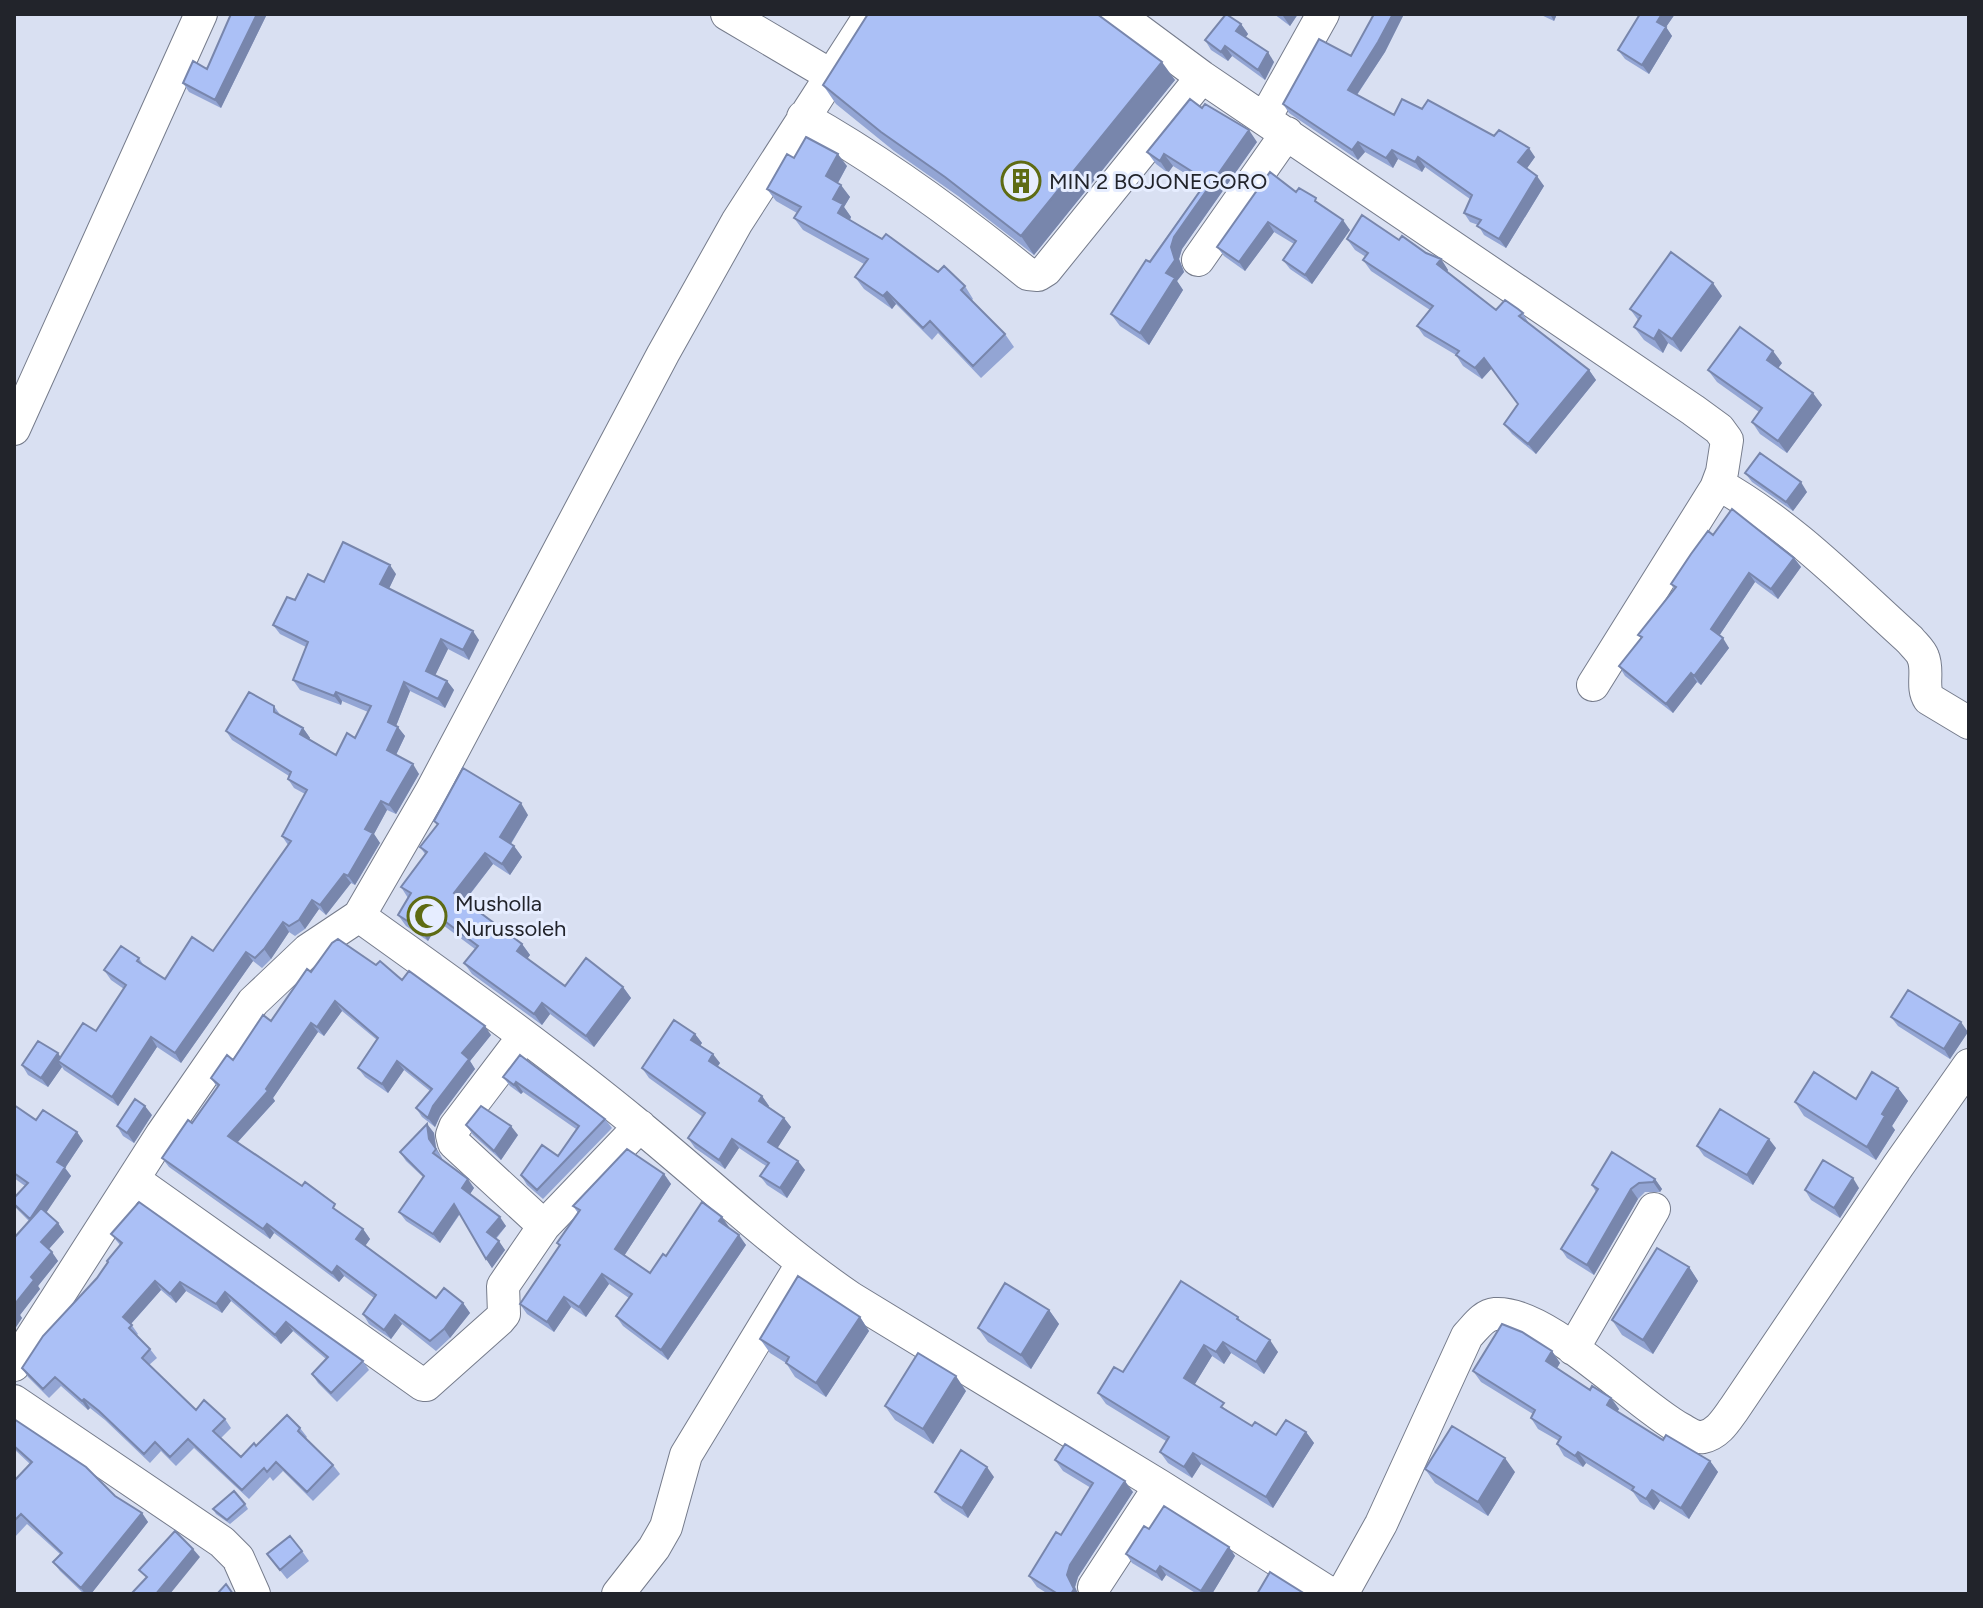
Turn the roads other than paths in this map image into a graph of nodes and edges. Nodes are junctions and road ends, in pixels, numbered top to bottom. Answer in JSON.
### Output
{"nodes":[{"id":1,"x":201,"y":14,"type":"edge"},
{"id":2,"x":727,"y":14,"type":"edge"},
{"id":3,"x":871,"y":14,"type":"edge"},
{"id":4,"x":1117,"y":14,"type":"edge"},
{"id":5,"x":1323,"y":14,"type":"edge"},
{"id":6,"x":832,"y":76,"type":"junction"},
{"id":7,"x":1202,"y":77,"type":"junction"},
{"id":8,"x":803,"y":117,"type":"junction"},
{"id":9,"x":1276,"y":126,"type":"junction"},
{"id":10,"x":1198,"y":260,"type":"dead end"},
{"id":11,"x":14,"y":429,"type":"edge"},
{"id":12,"x":1718,"y":484,"type":"junction"},
{"id":13,"x":1593,"y":685,"type":"dead end"},
{"id":14,"x":1969,"y":723,"type":"edge"},
{"id":15,"x":359,"y":916,"type":"junction"},
{"id":16,"x":524,"y":1036,"type":"junction"},
{"id":17,"x":1969,"y":1065,"type":"edge"},
{"id":18,"x":640,"y":1126,"type":"junction"},
{"id":19,"x":133,"y":1179,"type":"junction"},
{"id":20,"x":1654,"y":1209,"type":"dead end"},
{"id":21,"x":544,"y":1226,"type":"junction"},
{"id":22,"x":802,"y":1264,"type":"junction"},
{"id":23,"x":1573,"y":1349,"type":"junction"},
{"id":24,"x":14,"y":1365,"type":"edge"},
{"id":25,"x":14,"y":1401,"type":"edge"},
{"id":26,"x":1160,"y":1486,"type":"junction"},
{"id":27,"x":1094,"y":1587,"type":"dead end"},
{"id":28,"x":254,"y":1594,"type":"edge"},
{"id":29,"x":618,"y":1594,"type":"edge"},
{"id":30,"x":1331,"y":1594,"type":"edge"},
{"id":31,"x":1342,"y":1594,"type":"edge"}],
"edges":[{"from":1,"to":11,"type":"street"},
{"from":2,"to":6,"type":"street"},
{"from":3,"to":6,"type":"street"},
{"from":4,"to":7,"type":"street"},
{"from":5,"to":9,"type":"street"},
{"from":6,"to":8,"type":"street"},
{"from":7,"to":8,"type":"street"},
{"from":7,"to":9,"type":"street"},
{"from":8,"to":15,"type":"street"},
{"from":9,"to":10,"type":"street"},
{"from":9,"to":12,"type":"street"},
{"from":12,"to":13,"type":"street"},
{"from":12,"to":14,"type":"street"},
{"from":15,"to":16,"type":"street"},
{"from":15,"to":19,"type":"street"},
{"from":16,"to":18,"type":"street"},
{"from":16,"to":21,"type":"street"},
{"from":17,"to":23,"type":"street"},
{"from":18,"to":21,"type":"street"},
{"from":18,"to":22,"type":"street"},
{"from":19,"to":21,"type":"street"},
{"from":19,"to":24,"type":"street"},
{"from":20,"to":23,"type":"street"},
{"from":22,"to":26,"type":"street"},
{"from":22,"to":29,"type":"street"},
{"from":23,"to":31,"type":"street"},
{"from":25,"to":28,"type":"street"},
{"from":26,"to":27,"type":"street"},
{"from":26,"to":30,"type":"street"}]}
